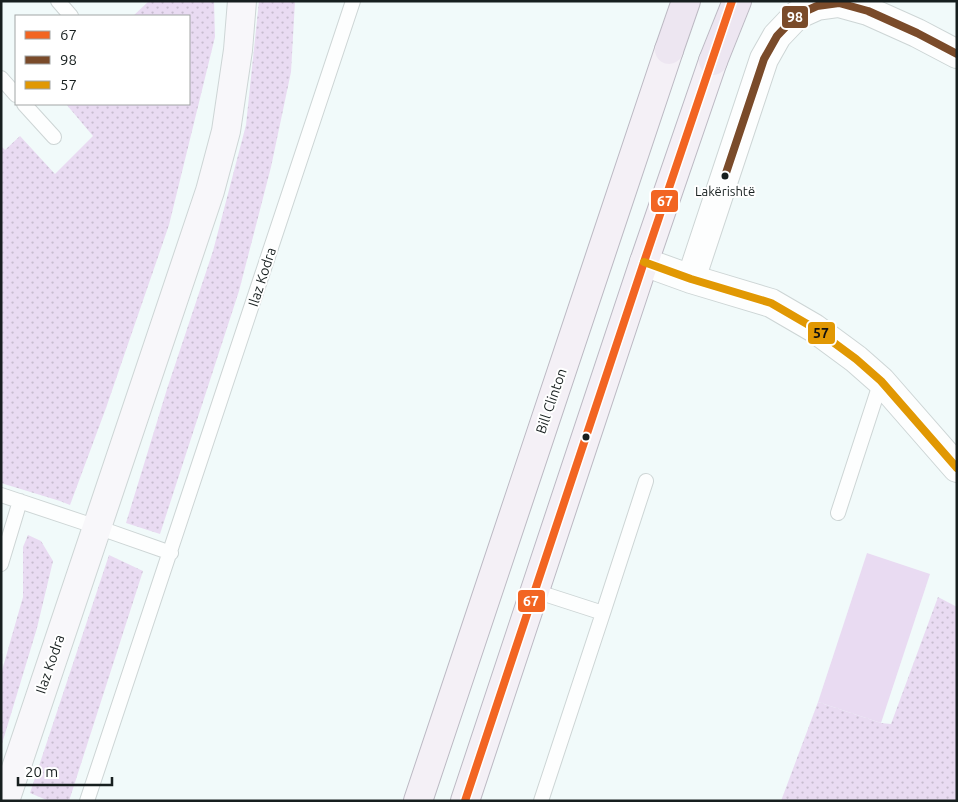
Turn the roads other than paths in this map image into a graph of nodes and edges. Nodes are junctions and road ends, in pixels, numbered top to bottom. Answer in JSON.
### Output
{"nodes":[{"id":1,"x":58,"y":1,"type":"edge"},
{"id":2,"x":242,"y":1,"type":"edge"},
{"id":3,"x":353,"y":1,"type":"edge"},
{"id":4,"x":677,"y":1,"type":"edge"},
{"id":5,"x":686,"y":1,"type":"edge"},
{"id":6,"x":732,"y":1,"type":"edge"},
{"id":7,"x":737,"y":1,"type":"edge"},
{"id":8,"x":70,"y":15,"type":"edge"},
{"id":9,"x":669,"y":50,"type":"junction"},
{"id":10,"x":957,"y":54,"type":"edge"},
{"id":11,"x":713,"y":61,"type":"junction"},
{"id":12,"x":1,"y":78,"type":"edge"},
{"id":13,"x":15,"y":94,"type":"edge"},
{"id":14,"x":25,"y":105,"type":"edge"},
{"id":15,"x":54,"y":137,"type":"dead end"},
{"id":16,"x":644,"y":262,"type":"junction"},
{"id":17,"x":691,"y":278,"type":"junction"},
{"id":18,"x":881,"y":382,"type":"junction"},
{"id":19,"x":957,"y":468,"type":"edge"},
{"id":20,"x":646,"y":482,"type":"dead end"},
{"id":21,"x":1,"y":496,"type":"edge"},
{"id":22,"x":20,"y":501,"type":"junction"},
{"id":23,"x":838,"y":513,"type":"dead end"},
{"id":24,"x":97,"y":527,"type":"junction"},
{"id":25,"x":171,"y":553,"type":"junction"},
{"id":26,"x":1,"y":564,"type":"edge"},
{"id":27,"x":535,"y":591,"type":"junction"},
{"id":28,"x":603,"y":613,"type":"junction"},
{"id":29,"x":5,"y":801,"type":"edge"},
{"id":30,"x":88,"y":801,"type":"edge"},
{"id":31,"x":418,"y":801,"type":"edge"},
{"id":32,"x":465,"y":801,"type":"edge"},
{"id":33,"x":542,"y":801,"type":"edge"}],
"edges":[{"from":1,"to":8,"type":"lane"},
{"from":2,"to":24,"type":"street","name":"Ilaz Kodra"},
{"from":3,"to":25,"type":"lane","name":"Ilaz Kodra"},
{"from":4,"to":9,"type":"highway"},
{"from":5,"to":9,"type":"highway","name":"Bill Clinton"},
{"from":6,"to":11,"type":"highway"},
{"from":7,"to":11,"type":"highway"},
{"from":9,"to":31,"type":"main road","name":"Bill Clinton"},
{"from":10,"to":17,"type":"street"},
{"from":11,"to":16,"type":"main road"},
{"from":12,"to":13,"type":"lane"},
{"from":14,"to":15,"type":"lane"},
{"from":16,"to":17,"type":"street"},
{"from":16,"to":27,"type":"main road"},
{"from":17,"to":18,"type":"street"},
{"from":18,"to":19,"type":"street"},
{"from":18,"to":23,"type":"lane"},
{"from":20,"to":28,"type":"lane"},
{"from":21,"to":22,"type":"lane"},
{"from":22,"to":24,"type":"lane"},
{"from":22,"to":26,"type":"lane"},
{"from":24,"to":25,"type":"lane"},
{"from":24,"to":29,"type":"street","name":"Ilaz Kodra"},
{"from":25,"to":30,"type":"lane","name":"Ilaz Kodra"},
{"from":27,"to":28,"type":"lane"},
{"from":27,"to":32,"type":"main road"},
{"from":28,"to":33,"type":"lane"}]}
